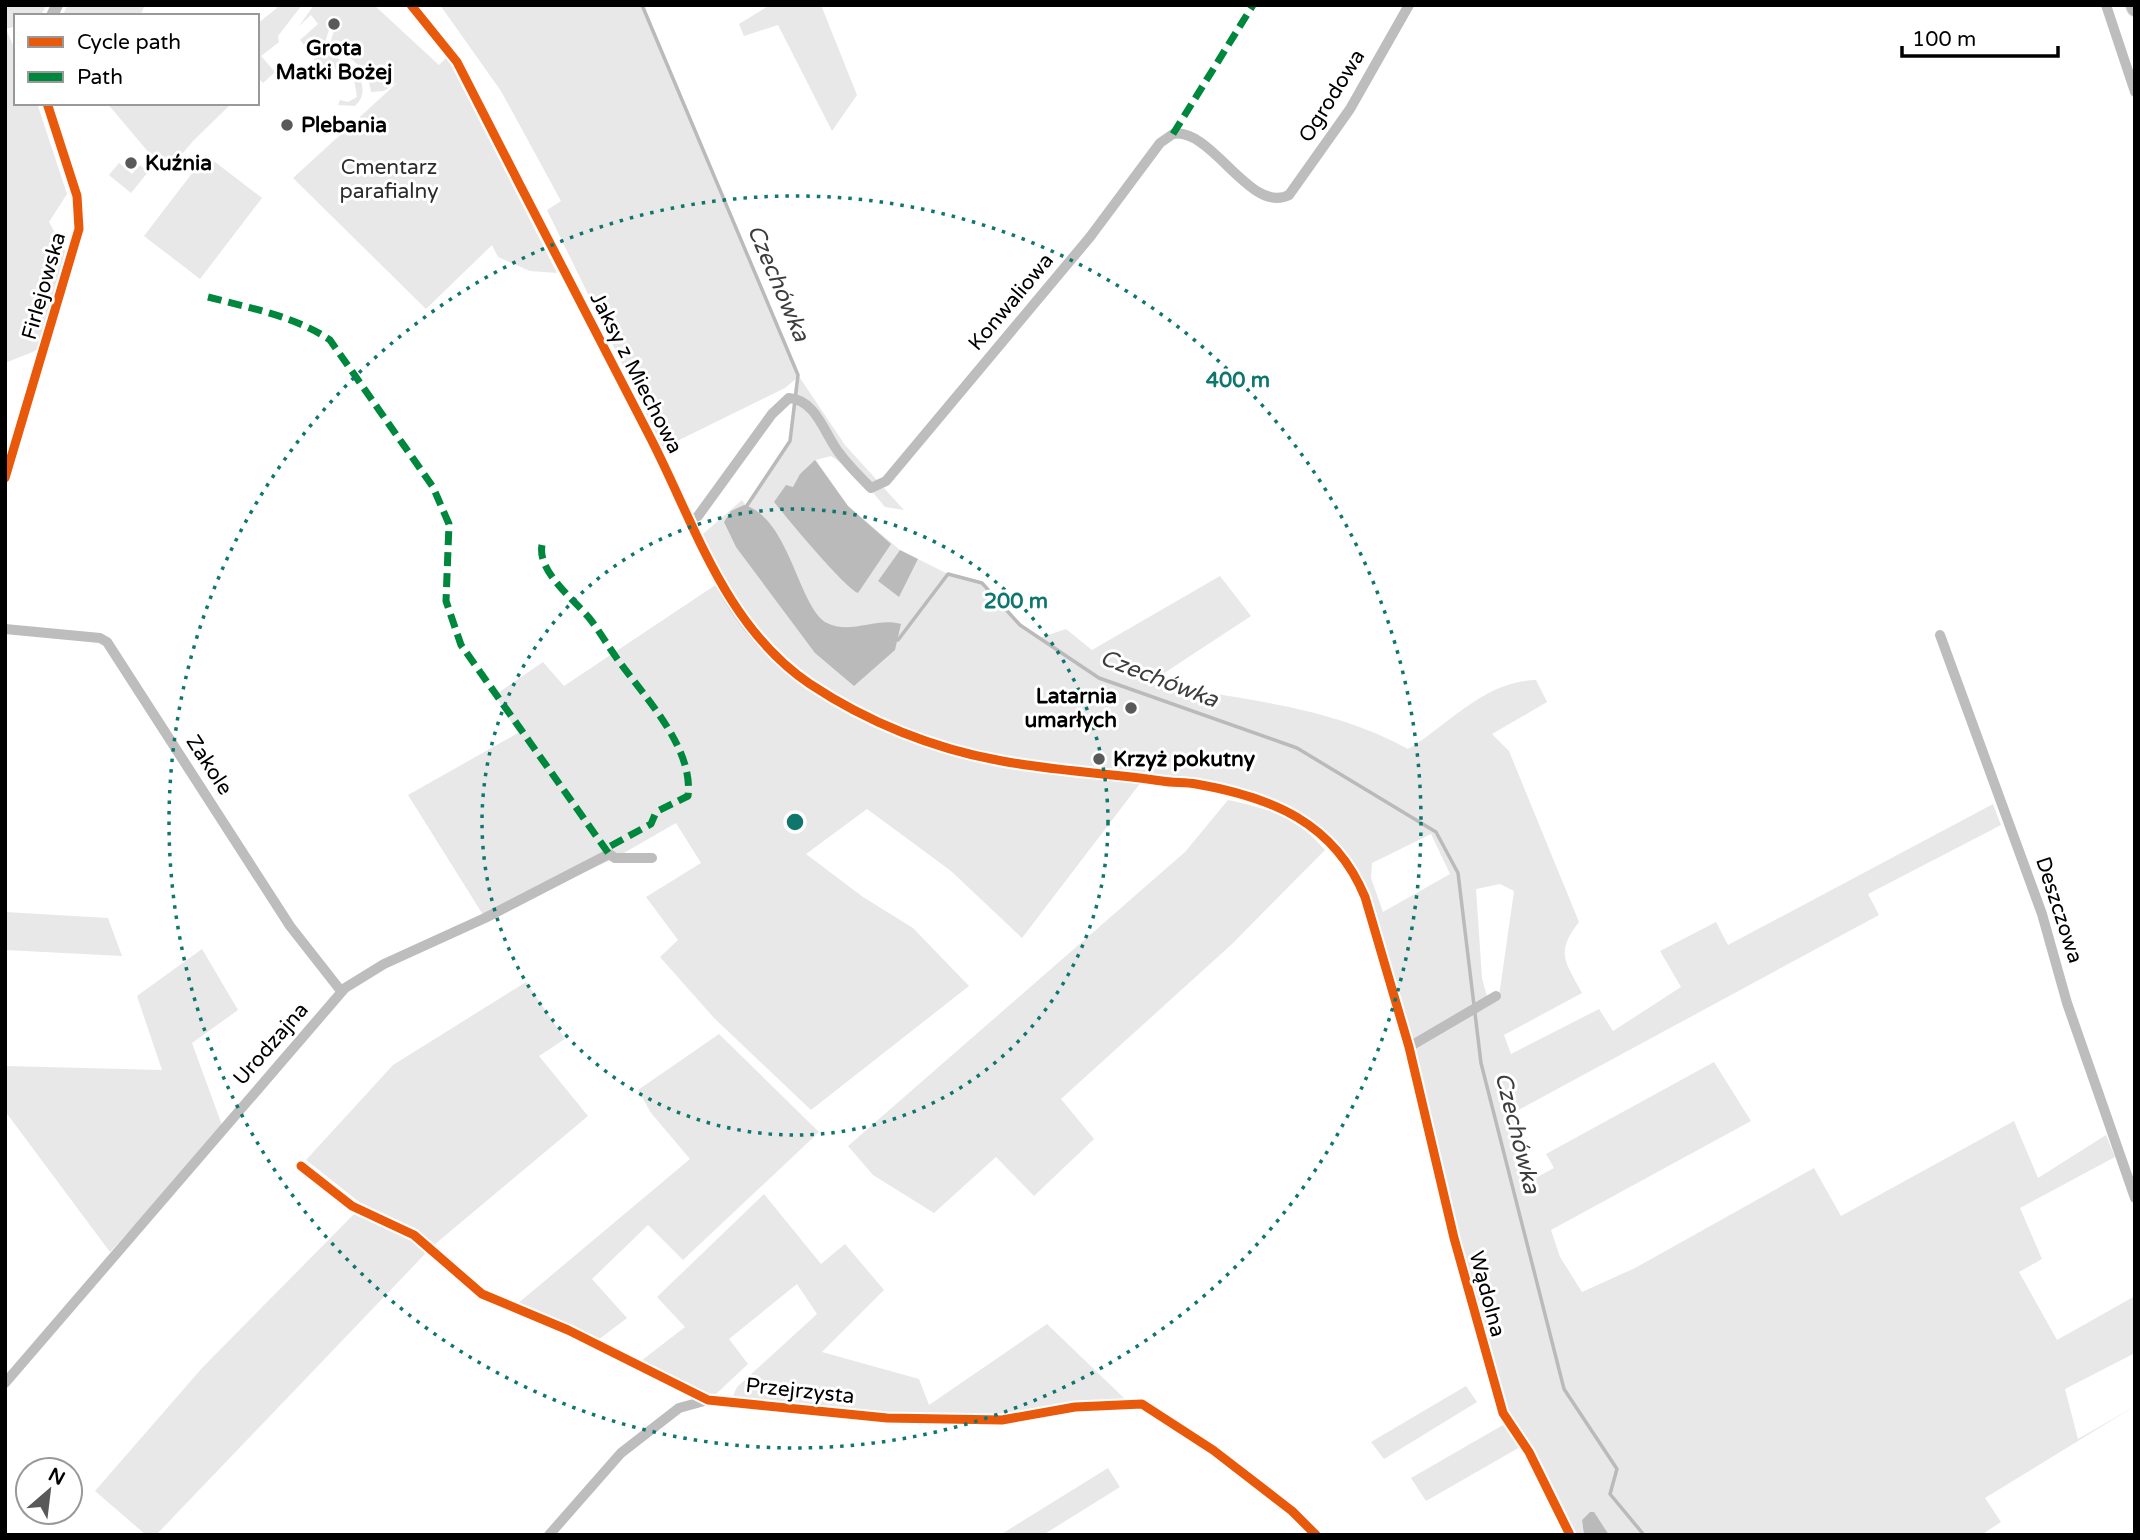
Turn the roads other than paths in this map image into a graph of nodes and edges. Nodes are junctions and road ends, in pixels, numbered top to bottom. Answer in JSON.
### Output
{"nodes":[{"id":1,"x":411,"y":5,"type":"edge"},
{"id":2,"x":1409,"y":5,"type":"edge"},
{"id":3,"x":2106,"y":5,"type":"edge"},
{"id":4,"x":2135,"y":92,"type":"edge"},
{"id":5,"x":48,"y":105,"type":"edge"},
{"id":6,"x":1173,"y":134,"type":"joint"},
{"id":7,"x":5,"y":478,"type":"edge"},
{"id":8,"x":689,"y":520,"type":"junction"},
{"id":9,"x":5,"y":629,"type":"edge"},
{"id":10,"x":1940,"y":635,"type":"dead end"},
{"id":11,"x":871,"y":720,"type":"dead end"},
{"id":12,"x":652,"y":858,"type":"dead end"},
{"id":13,"x":341,"y":991,"type":"junction"},
{"id":14,"x":1496,"y":996,"type":"dead end"},
{"id":15,"x":301,"y":1166,"type":"dead end"},
{"id":16,"x":2135,"y":1198,"type":"edge"},
{"id":17,"x":5,"y":1383,"type":"edge"},
{"id":18,"x":708,"y":1401,"type":"junction"},
{"id":19,"x":549,"y":1535,"type":"edge"},
{"id":20,"x":1316,"y":1535,"type":"edge"},
{"id":21,"x":1570,"y":1535,"type":"edge"}],
"edges":[{"from":1,"to":8,"type":"street","name":"Jaksy z Miechowa"},
{"from":2,"to":6,"type":"street","name":"Ogrodowa"},
{"from":3,"to":4,"type":"street"},
{"from":5,"to":7,"type":"street","name":"Firlejowska"},
{"from":6,"to":8,"type":"street","name":"Konwaliowa"},
{"from":8,"to":11,"type":"street","name":"Jaksy z Miechowa"},
{"from":9,"to":13,"type":"street","name":"Zakole"},
{"from":10,"to":16,"type":"street","name":"Deszczowa"},
{"from":12,"to":13,"type":"street","name":"Urodzajna"},
{"from":13,"to":17,"type":"street","name":"Urodzajna"},
{"from":14,"to":21,"type":"street","name":"Wądolna"},
{"from":15,"to":18,"type":"street","name":"Przejrzysta"},
{"from":18,"to":19,"type":"street"},
{"from":18,"to":20,"type":"street","name":"Przejrzysta"}]}
